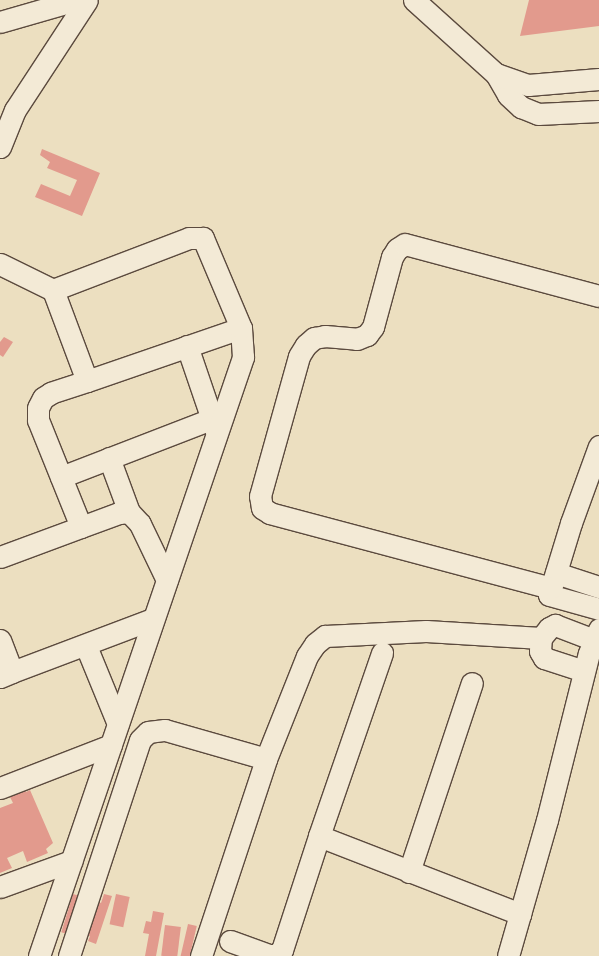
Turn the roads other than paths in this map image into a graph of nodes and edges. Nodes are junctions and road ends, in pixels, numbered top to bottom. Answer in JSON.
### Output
{"nodes":[{"id":1,"x":76,"y":0,"type":"edge"},
{"id":2,"x":87,"y":0,"type":"edge"},
{"id":3,"x":414,"y":0,"type":"edge"},
{"id":4,"x":0,"y":22,"type":"edge"},
{"id":5,"x":496,"y":74,"type":"junction"},
{"id":6,"x":599,"y":79,"type":"edge"},
{"id":7,"x":599,"y":111,"type":"edge"},
{"id":8,"x":0,"y":147,"type":"edge"},
{"id":9,"x":0,"y":264,"type":"edge"},
{"id":10,"x":53,"y":290,"type":"junction"},
{"id":11,"x":599,"y":296,"type":"edge"},
{"id":12,"x":241,"y":328,"type":"junction"},
{"id":13,"x":186,"y":346,"type":"junction"},
{"id":14,"x":87,"y":380,"type":"junction"},
{"id":15,"x":214,"y":427,"type":"junction"},
{"id":16,"x":599,"y":446,"type":"edge"},
{"id":17,"x":109,"y":458,"type":"junction"},
{"id":18,"x":61,"y":477,"type":"junction"},
{"id":19,"x":129,"y":512,"type":"junction"},
{"id":20,"x":81,"y":527,"type":"junction"},
{"id":21,"x":0,"y":557,"type":"edge"},
{"id":22,"x":167,"y":580,"type":"junction"},
{"id":23,"x":554,"y":581,"type":"junction"},
{"id":24,"x":599,"y":587,"type":"edge"},
{"id":25,"x":599,"y":609,"type":"edge"},
{"id":26,"x":152,"y":619,"type":"junction"},
{"id":27,"x":597,"y":635,"type":"edge"},
{"id":28,"x":541,"y":638,"type":"junction"},
{"id":29,"x":0,"y":640,"type":"edge"},
{"id":30,"x":86,"y":646,"type":"junction"},
{"id":31,"x":382,"y":653,"type":"dead end"},
{"id":32,"x":584,"y":671,"type":"junction"},
{"id":33,"x":6,"y":675,"type":"edge"},
{"id":34,"x":472,"y":683,"type":"dead end"},
{"id":35,"x":118,"y":724,"type":"junction"},
{"id":36,"x":111,"y":745,"type":"junction"},
{"id":37,"x":266,"y":758,"type":"junction"},
{"id":38,"x":0,"y":788,"type":"edge"},
{"id":39,"x":319,"y":836,"type":"junction"},
{"id":40,"x":71,"y":861,"type":"junction"},
{"id":41,"x":409,"y":872,"type":"junction"},
{"id":42,"x":0,"y":887,"type":"edge"},
{"id":43,"x":520,"y":914,"type":"junction"},
{"id":44,"x":230,"y":942,"type":"dead end"},
{"id":45,"x":39,"y":956,"type":"edge"},
{"id":46,"x":69,"y":956,"type":"edge"},
{"id":47,"x":201,"y":956,"type":"edge"},
{"id":48,"x":508,"y":956,"type":"edge"}],
"edges":[{"from":1,"to":4,"type":"street"},
{"from":2,"to":8,"type":"street"},
{"from":3,"to":5,"type":"street"},
{"from":5,"to":6,"type":"street"},
{"from":5,"to":7,"type":"street"},
{"from":9,"to":10,"type":"street"},
{"from":10,"to":12,"type":"street"},
{"from":10,"to":14,"type":"street"},
{"from":11,"to":23,"type":"street"},
{"from":12,"to":13,"type":"street"},
{"from":12,"to":15,"type":"street"},
{"from":13,"to":14,"type":"street"},
{"from":13,"to":15,"type":"street"},
{"from":14,"to":18,"type":"street"},
{"from":15,"to":17,"type":"street"},
{"from":15,"to":22,"type":"street"},
{"from":16,"to":23,"type":"street"},
{"from":17,"to":18,"type":"street"},
{"from":17,"to":19,"type":"street"},
{"from":18,"to":20,"type":"street"},
{"from":19,"to":20,"type":"street"},
{"from":19,"to":22,"type":"street"},
{"from":20,"to":21,"type":"street"},
{"from":22,"to":26,"type":"street"},
{"from":23,"to":24,"type":"street"},
{"from":23,"to":25,"type":"street"},
{"from":26,"to":30,"type":"street"},
{"from":26,"to":35,"type":"street"},
{"from":27,"to":28,"type":"street"},
{"from":27,"to":32,"type":"street"},
{"from":28,"to":32,"type":"street"},
{"from":28,"to":37,"type":"street"},
{"from":29,"to":33,"type":"street"},
{"from":30,"to":33,"type":"street"},
{"from":30,"to":35,"type":"street"},
{"from":31,"to":39,"type":"street"},
{"from":32,"to":43,"type":"street"},
{"from":34,"to":41,"type":"street"},
{"from":35,"to":36,"type":"street"},
{"from":36,"to":38,"type":"street"},
{"from":36,"to":40,"type":"street"},
{"from":37,"to":46,"type":"street"},
{"from":37,"to":47,"type":"street"},
{"from":39,"to":41,"type":"street"},
{"from":39,"to":44,"type":"street"},
{"from":40,"to":42,"type":"street"},
{"from":40,"to":45,"type":"street"},
{"from":41,"to":43,"type":"street"},
{"from":43,"to":48,"type":"street"}]}
